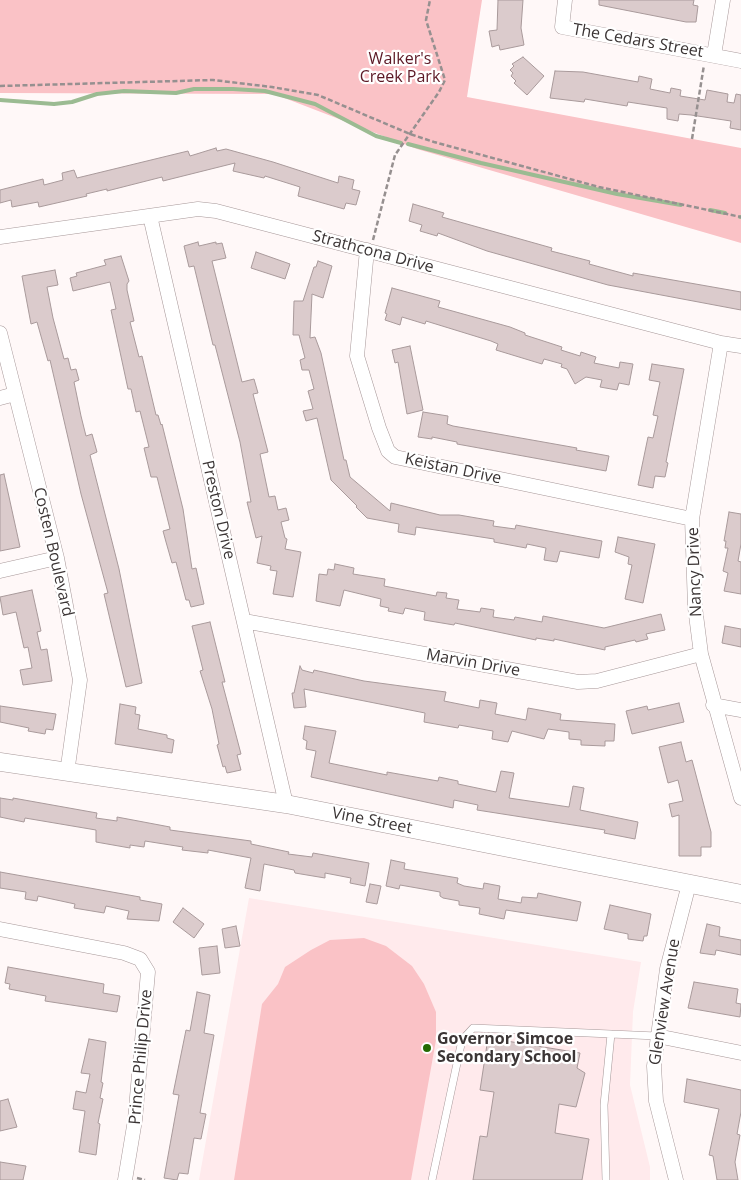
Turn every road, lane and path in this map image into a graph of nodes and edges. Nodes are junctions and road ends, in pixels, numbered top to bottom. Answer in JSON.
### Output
{"nodes":[{"id":1,"x":430,"y":0,"type":"edge"},
{"id":2,"x":565,"y":0,"type":"edge"},
{"id":3,"x":723,"y":0,"type":"edge"},
{"id":4,"x":710,"y":55,"type":"junction"},
{"id":5,"x":741,"y":61,"type":"edge"},
{"id":6,"x":0,"y":86,"type":"edge"},
{"id":7,"x":410,"y":134,"type":"junction"},
{"id":8,"x":692,"y":139,"type":"dead end"},
{"id":9,"x":150,"y":216,"type":"junction"},
{"id":10,"x":741,"y":217,"type":"edge"},
{"id":11,"x":0,"y":237,"type":"edge"},
{"id":12,"x":367,"y":250,"type":"junction"},
{"id":13,"x":0,"y":333,"type":"edge"},
{"id":14,"x":720,"y":343,"type":"junction"},
{"id":15,"x":741,"y":346,"type":"edge"},
{"id":16,"x":15,"y":394,"type":"junction"},
{"id":17,"x":0,"y":398,"type":"edge"},
{"id":18,"x":692,"y":519,"type":"junction"},
{"id":19,"x":57,"y":558,"type":"junction"},
{"id":20,"x":0,"y":571,"type":"edge"},
{"id":21,"x":244,"y":621,"type":"junction"},
{"id":22,"x":701,"y":654,"type":"junction"},
{"id":23,"x":714,"y":705,"type":"junction"},
{"id":24,"x":741,"y":710,"type":"edge"},
{"id":25,"x":0,"y":762,"type":"edge"},
{"id":26,"x":67,"y":773,"type":"junction"},
{"id":27,"x":741,"y":798,"type":"edge"},
{"id":28,"x":286,"y":804,"type":"junction"},
{"id":29,"x":689,"y":884,"type":"junction"},
{"id":30,"x":741,"y":894,"type":"edge"},
{"id":31,"x":0,"y":929,"type":"edge"},
{"id":32,"x":611,"y":1034,"type":"junction"},
{"id":33,"x":657,"y":1036,"type":"junction"},
{"id":34,"x":741,"y":1053,"type":"edge"},
{"id":35,"x":125,"y":1180,"type":"edge"},
{"id":36,"x":432,"y":1180,"type":"edge"},
{"id":37,"x":606,"y":1180,"type":"edge"},
{"id":38,"x":676,"y":1180,"type":"edge"}],
"edges":[{"from":1,"to":7,"type":"path"},
{"from":2,"to":4,"type":"street","name":"The Cedars Street"},
{"from":3,"to":4,"type":"street"},
{"from":4,"to":5,"type":"street","name":"The Cedars Street"},
{"from":4,"to":8,"type":"path"},
{"from":6,"to":7,"type":"path"},
{"from":7,"to":10,"type":"path"},
{"from":7,"to":12,"type":"path"},
{"from":9,"to":11,"type":"street","name":"Strathcona Drive"},
{"from":9,"to":12,"type":"street","name":"Strathcona Drive"},
{"from":9,"to":21,"type":"street","name":"Preston Drive"},
{"from":12,"to":14,"type":"street","name":"Strathcona Drive"},
{"from":12,"to":18,"type":"street","name":"Keistan Drive"},
{"from":13,"to":16,"type":"street","name":"Costen Boulevard"},
{"from":14,"to":15,"type":"street","name":"Strathcona Drive"},
{"from":14,"to":18,"type":"street","name":"Nancy Drive"},
{"from":16,"to":17,"type":"street"},
{"from":16,"to":19,"type":"street","name":"Costen Boulevard"},
{"from":18,"to":22,"type":"street","name":"Nancy Drive"},
{"from":19,"to":20,"type":"street"},
{"from":19,"to":26,"type":"street","name":"Costen Boulevard"},
{"from":21,"to":22,"type":"street","name":"Marvin Drive"},
{"from":21,"to":28,"type":"street","name":"Preston Drive"},
{"from":22,"to":23,"type":"street","name":"Nancy Drive"},
{"from":23,"to":24,"type":"street"},
{"from":23,"to":27,"type":"street","name":"Nancy Drive"},
{"from":25,"to":26,"type":"street","name":"Vine Street"},
{"from":26,"to":28,"type":"street","name":"Vine Street"},
{"from":28,"to":29,"type":"street","name":"Vine Street"},
{"from":29,"to":30,"type":"street","name":"Vine Street"},
{"from":29,"to":33,"type":"street","name":"Glenview Avenue"},
{"from":31,"to":35,"type":"street","name":"Prince Philip Drive"},
{"from":32,"to":33,"type":"lane"},
{"from":32,"to":36,"type":"lane"},
{"from":32,"to":37,"type":"lane"},
{"from":33,"to":34,"type":"street"},
{"from":33,"to":38,"type":"street","name":"Glenview Avenue"}]}
